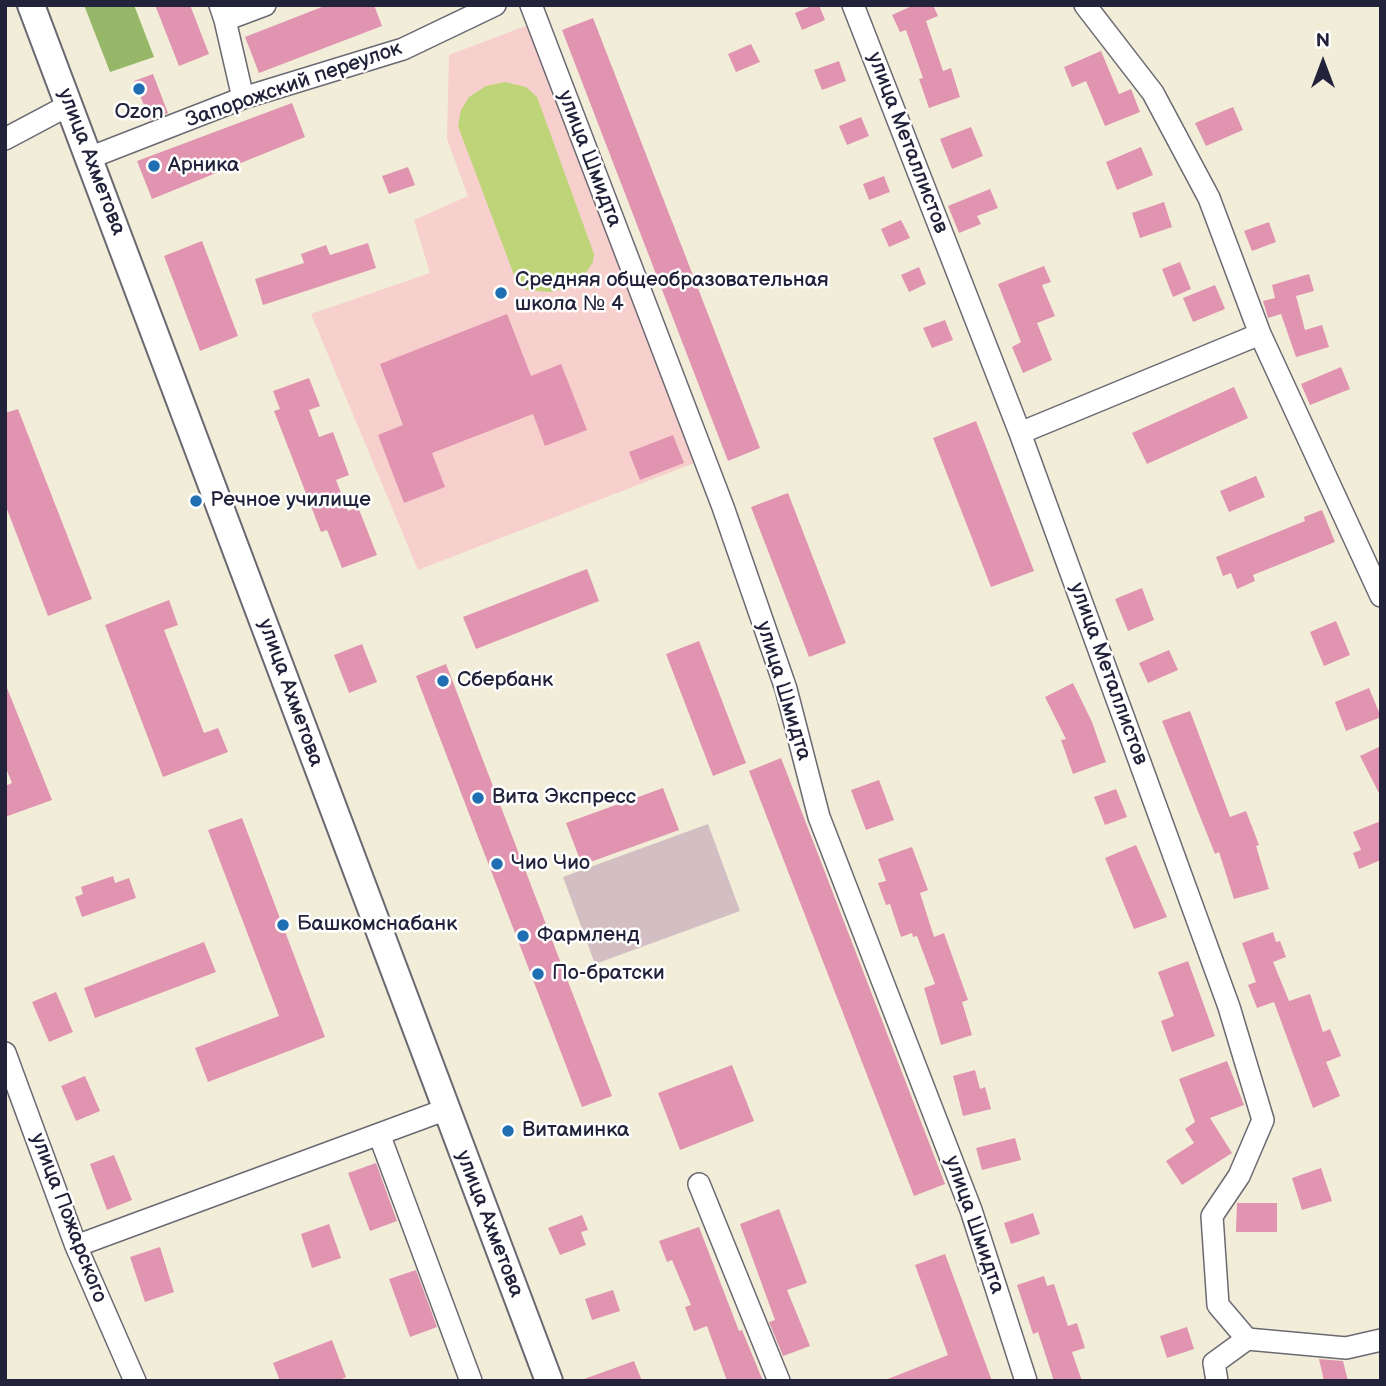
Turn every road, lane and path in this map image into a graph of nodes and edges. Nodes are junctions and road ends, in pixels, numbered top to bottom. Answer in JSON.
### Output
{"nodes":[{"id":1,"x":31,"y":5,"type":"edge"},
{"id":2,"x":265,"y":5,"type":"edge"},
{"id":3,"x":495,"y":5,"type":"edge"},
{"id":4,"x":531,"y":5,"type":"edge"},
{"id":5,"x":853,"y":5,"type":"edge"},
{"id":6,"x":1085,"y":5,"type":"edge"},
{"id":7,"x":223,"y":12,"type":"edge"},
{"id":8,"x":243,"y":98,"type":"junction"},
{"id":9,"x":69,"y":105,"type":"junction"},
{"id":10,"x":5,"y":139,"type":"edge"},
{"id":11,"x":89,"y":158,"type":"junction"},
{"id":12,"x":1260,"y":334,"type":"junction"},
{"id":13,"x":1020,"y":433,"type":"junction"},
{"id":14,"x":1381,"y":596,"type":"edge"},
{"id":15,"x":5,"y":1053,"type":"edge"},
{"id":16,"x":447,"y":1109,"type":"junction"},
{"id":17,"x":379,"y":1134,"type":"junction"},
{"id":18,"x":699,"y":1184,"type":"dead end"},
{"id":19,"x":76,"y":1246,"type":"junction"},
{"id":20,"x":1247,"y":1339,"type":"junction"},
{"id":21,"x":1381,"y":1340,"type":"edge"},
{"id":22,"x":1215,"y":1372,"type":"edge"},
{"id":23,"x":135,"y":1381,"type":"edge"},
{"id":24,"x":471,"y":1381,"type":"edge"},
{"id":25,"x":549,"y":1381,"type":"edge"},
{"id":26,"x":779,"y":1381,"type":"edge"},
{"id":27,"x":1026,"y":1381,"type":"edge"}],
"edges":[{"from":1,"to":9,"type":"main road","name":"улица Ахметова"},
{"from":2,"to":7,"type":"street"},
{"from":3,"to":8,"type":"street","name":"Запорожский переулок"},
{"from":4,"to":27,"type":"street","name":"улица Шмидта"},
{"from":5,"to":13,"type":"street","name":"улица Металлистов"},
{"from":6,"to":12,"type":"street"},
{"from":7,"to":8,"type":"street"},
{"from":8,"to":11,"type":"street","name":"Запорожский переулок"},
{"from":9,"to":10,"type":"street"},
{"from":9,"to":11,"type":"main road","name":"улица Ахметова"},
{"from":11,"to":16,"type":"main road","name":"улица Ахметова"},
{"from":12,"to":13,"type":"street"},
{"from":12,"to":14,"type":"street"},
{"from":13,"to":20,"type":"street","name":"улица Металлистов"},
{"from":15,"to":19,"type":"street","name":"улица Пожарского"},
{"from":16,"to":17,"type":"street"},
{"from":16,"to":25,"type":"main road","name":"улица Ахметова"},
{"from":17,"to":19,"type":"street"},
{"from":17,"to":24,"type":"street"},
{"from":18,"to":26,"type":"street"},
{"from":19,"to":23,"type":"street","name":"улица Пожарского"},
{"from":20,"to":21,"type":"street"},
{"from":20,"to":22,"type":"street"}]}
